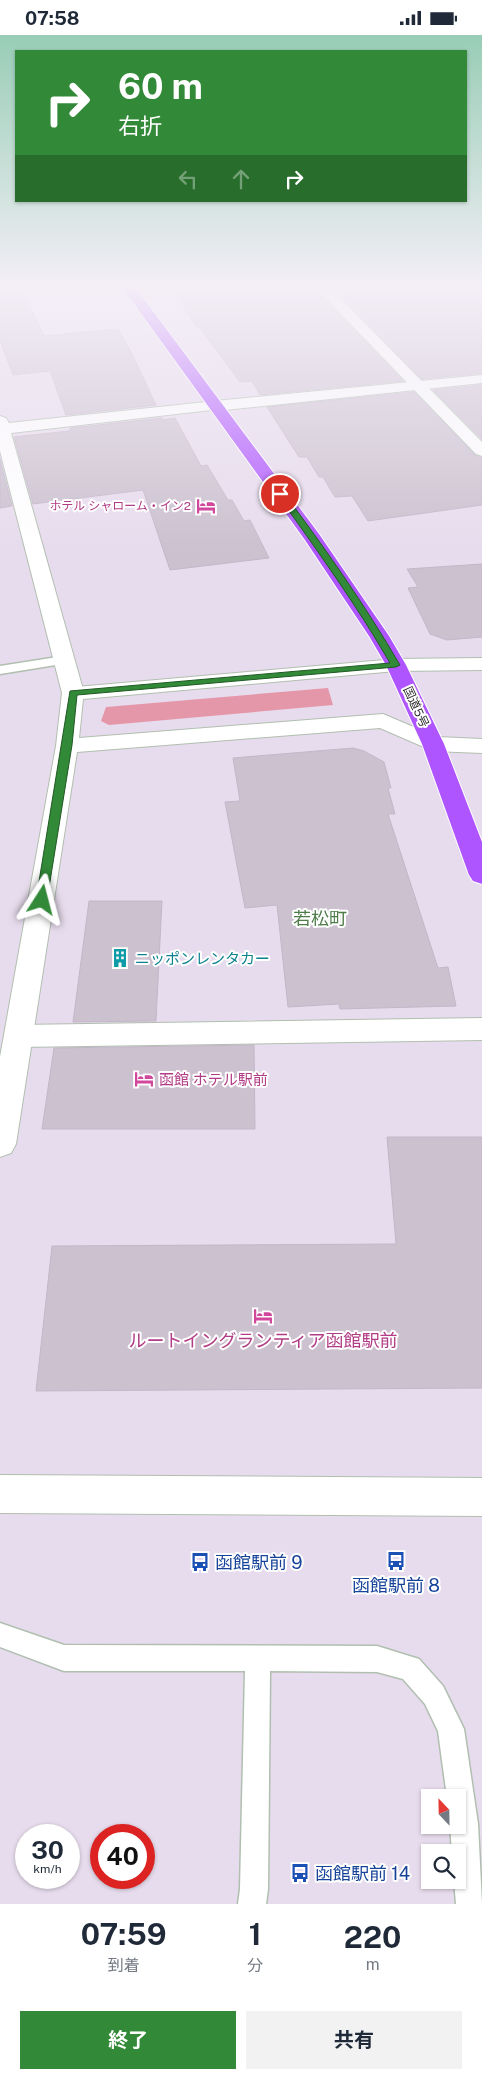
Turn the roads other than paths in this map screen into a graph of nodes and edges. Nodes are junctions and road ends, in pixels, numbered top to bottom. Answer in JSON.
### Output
{"nodes":[{"id":1,"x":192,"y":374,"type":"edge"},
{"id":2,"x":406,"y":374,"type":"edge"},
{"id":3,"x":482,"y":379,"type":"edge"},
{"id":4,"x":416,"y":385,"type":"junction"},
{"id":5,"x":215,"y":406,"type":"junction"},
{"id":6,"x":1,"y":425,"type":"edge"},
{"id":7,"x":482,"y":451,"type":"edge"},
{"id":8,"x":64,"y":660,"type":"junction"},
{"id":9,"x":482,"y":664,"type":"edge"},
{"id":10,"x":396,"y":665,"type":"junction"},
{"id":11,"x":0,"y":670,"type":"edge"},
{"id":12,"x":73,"y":693,"type":"junction"},
{"id":13,"x":433,"y":744,"type":"junction"},
{"id":14,"x":67,"y":745,"type":"junction"},
{"id":15,"x":482,"y":746,"type":"edge"},
{"id":16,"x":482,"y":875,"type":"edge"},
{"id":17,"x":482,"y":1029,"type":"edge"},
{"id":18,"x":19,"y":1036,"type":"junction"},
{"id":19,"x":0,"y":1143,"type":"edge"},
{"id":20,"x":0,"y":1494,"type":"edge"},
{"id":21,"x":482,"y":1497,"type":"edge"},
{"id":22,"x":0,"y":1635,"type":"edge"},
{"id":23,"x":258,"y":1659,"type":"junction"},
{"id":24,"x":252,"y":1904,"type":"edge"},
{"id":25,"x":470,"y":1904,"type":"edge"}],
"edges":[{"from":1,"to":5,"type":"highway","name":"国道5号"},
{"from":2,"to":4,"type":"street"},
{"from":3,"to":4,"type":"street"},
{"from":4,"to":5,"type":"street"},
{"from":4,"to":7,"type":"street"},
{"from":5,"to":6,"type":"street"},
{"from":5,"to":10,"type":"highway","name":"国道5号"},
{"from":6,"to":8,"type":"street"},
{"from":8,"to":11,"type":"lane"},
{"from":8,"to":12,"type":"street"},
{"from":9,"to":10,"type":"street"},
{"from":10,"to":12,"type":"street"},
{"from":10,"to":13,"type":"highway","name":"国道5号"},
{"from":12,"to":14,"type":"street"},
{"from":13,"to":14,"type":"street"},
{"from":13,"to":15,"type":"street"},
{"from":13,"to":16,"type":"highway","name":"国道5号"},
{"from":14,"to":18,"type":"street"},
{"from":17,"to":18,"type":"street"},
{"from":18,"to":19,"type":"street"},
{"from":20,"to":21,"type":"street"},
{"from":22,"to":23,"type":"lane"},
{"from":23,"to":24,"type":"lane"},
{"from":23,"to":25,"type":"lane"}]}
